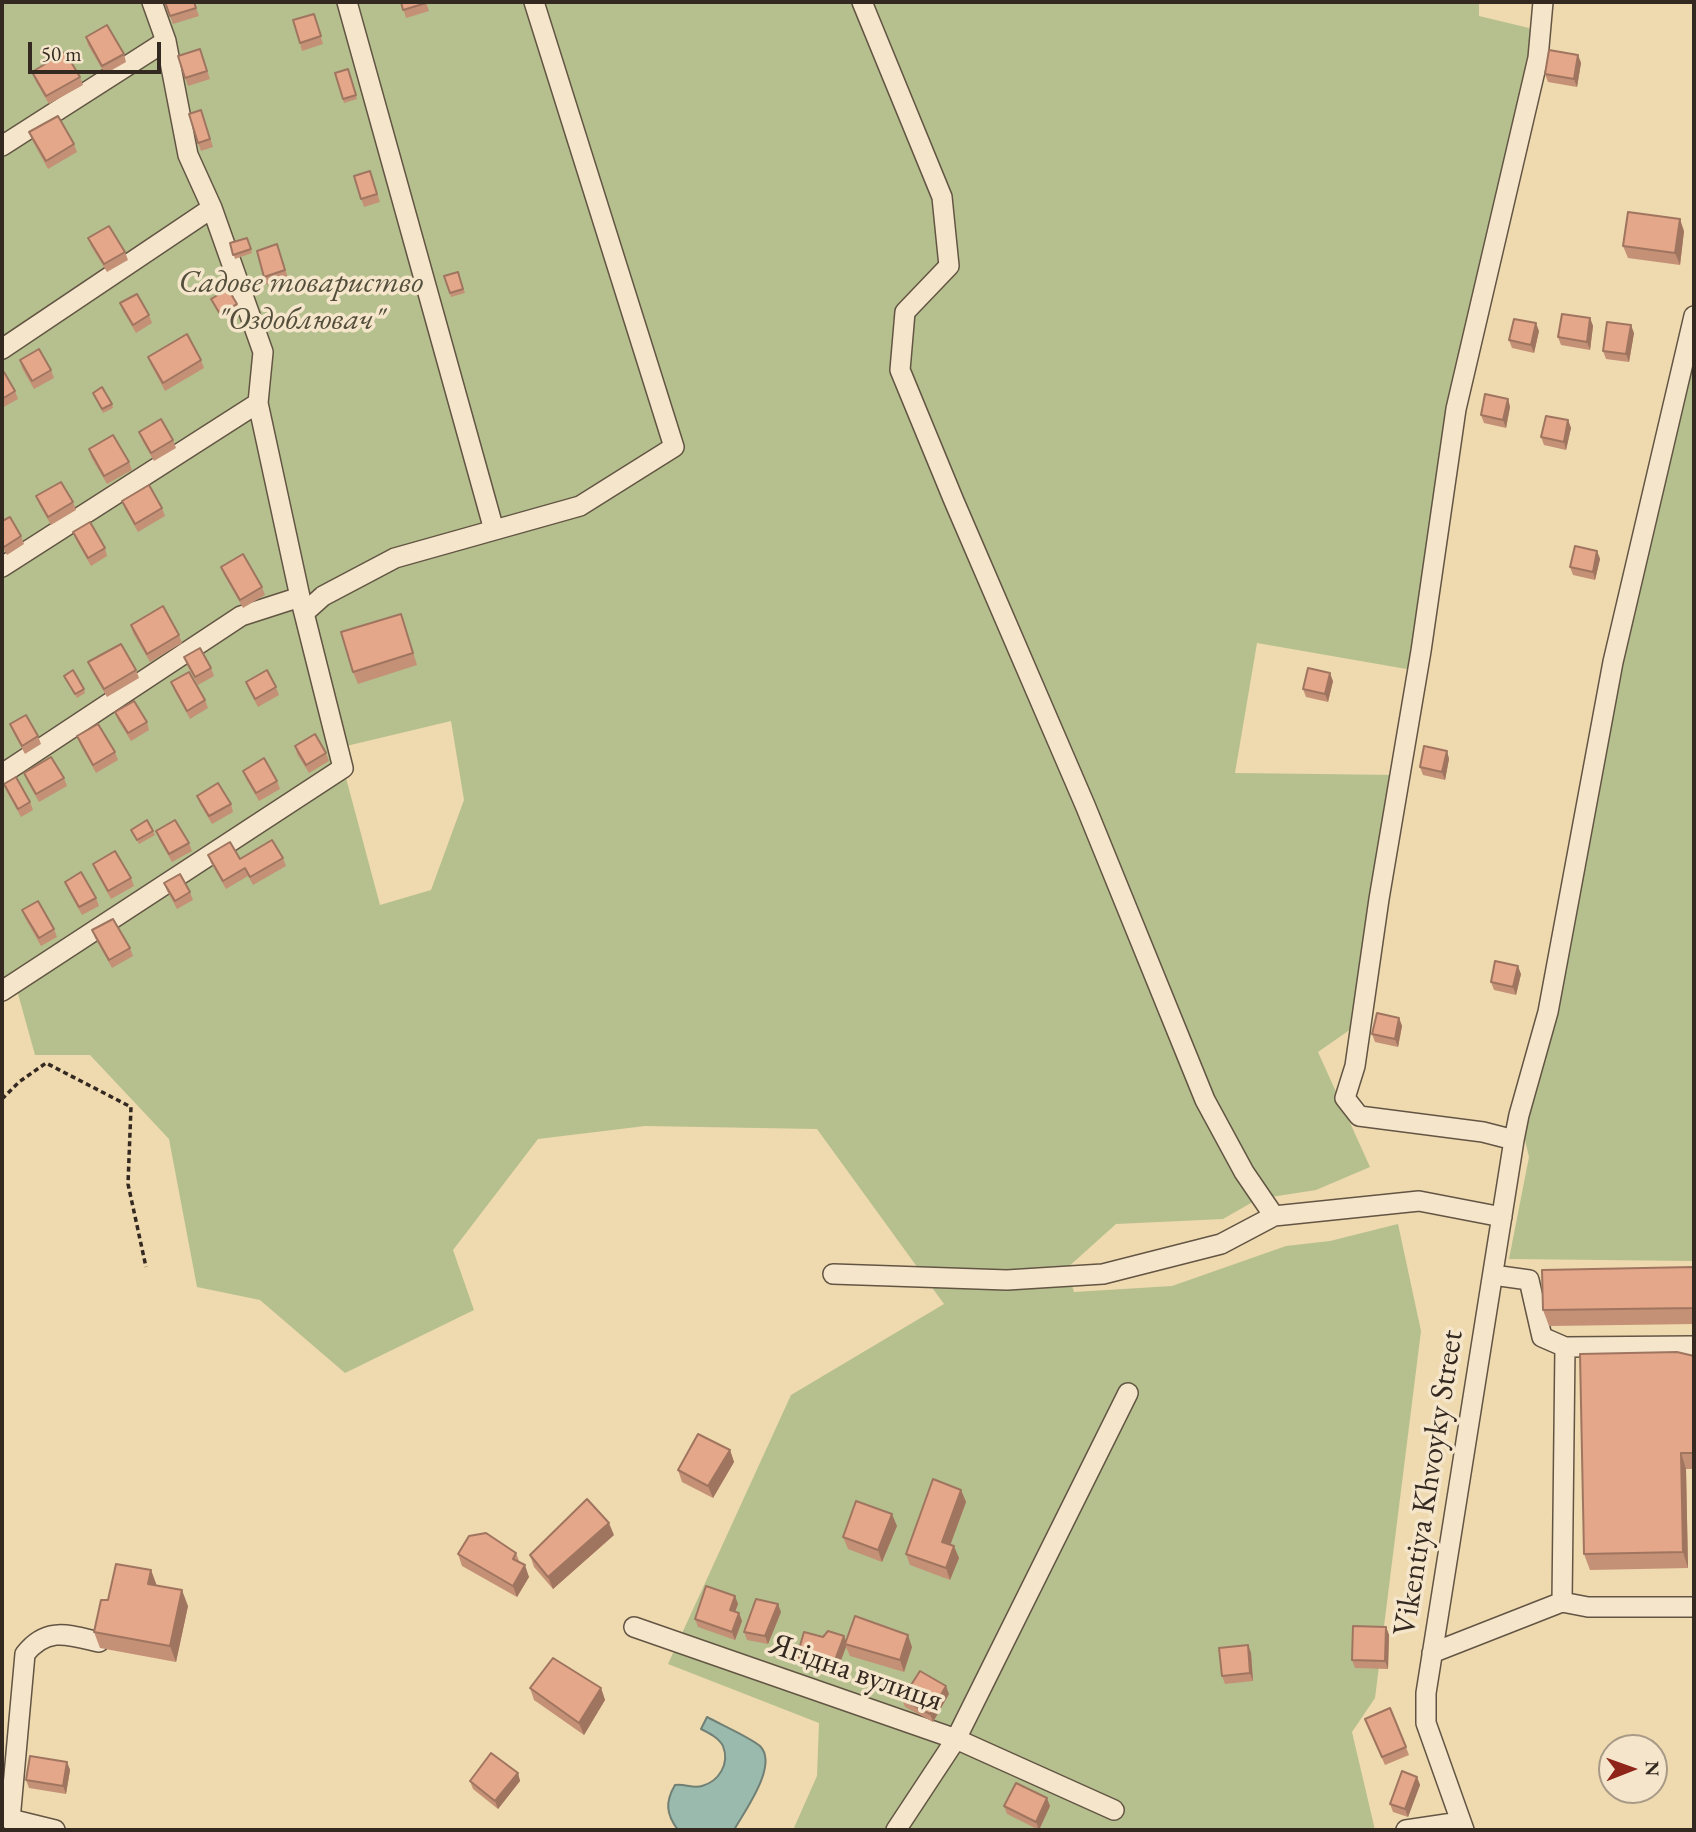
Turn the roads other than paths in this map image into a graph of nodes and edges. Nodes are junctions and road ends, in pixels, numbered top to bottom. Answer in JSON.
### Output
{"nodes":[{"id":1,"x":152,"y":2,"type":"edge"},
{"id":2,"x":347,"y":2,"type":"edge"},
{"id":3,"x":534,"y":2,"type":"edge"},
{"id":4,"x":862,"y":2,"type":"edge"},
{"id":5,"x":1543,"y":2,"type":"edge"},
{"id":6,"x":166,"y":41,"type":"junction"},
{"id":7,"x":2,"y":146,"type":"edge"},
{"id":8,"x":212,"y":208,"type":"junction"},
{"id":9,"x":1694,"y":316,"type":"edge"},
{"id":10,"x":2,"y":349,"type":"edge"},
{"id":11,"x":258,"y":403,"type":"junction"},
{"id":12,"x":494,"y":530,"type":"junction"},
{"id":13,"x":2,"y":567,"type":"edge"},
{"id":14,"x":302,"y":605,"type":"junction"},
{"id":15,"x":2,"y":775,"type":"edge"},
{"id":16,"x":2,"y":991,"type":"edge"},
{"id":17,"x":1514,"y":1140,"type":"junction"},
{"id":18,"x":1274,"y":1216,"type":"junction"},
{"id":19,"x":1502,"y":1217,"type":"junction"},
{"id":20,"x":833,"y":1274,"type":"dead end"},
{"id":21,"x":1493,"y":1275,"type":"junction"},
{"id":22,"x":1694,"y":1346,"type":"edge"},
{"id":23,"x":1564,"y":1347,"type":"junction"},
{"id":24,"x":1128,"y":1393,"type":"dead end"},
{"id":25,"x":1562,"y":1602,"type":"junction"},
{"id":26,"x":1694,"y":1606,"type":"edge"},
{"id":27,"x":634,"y":1627,"type":"dead end"},
{"id":28,"x":99,"y":1642,"type":"edge"},
{"id":29,"x":1432,"y":1653,"type":"junction"},
{"id":30,"x":956,"y":1739,"type":"junction"},
{"id":31,"x":1114,"y":1810,"type":"dead end"},
{"id":32,"x":6,"y":1819,"type":"edge"},
{"id":33,"x":1462,"y":1826,"type":"edge"},
{"id":34,"x":55,"y":1830,"type":"edge"},
{"id":35,"x":896,"y":1830,"type":"edge"},
{"id":36,"x":1406,"y":1830,"type":"edge"}],
"edges":[{"from":1,"to":6,"type":"street"},
{"from":2,"to":12,"type":"street"},
{"from":3,"to":12,"type":"street"},
{"from":4,"to":18,"type":"street"},
{"from":5,"to":17,"type":"street"},
{"from":6,"to":7,"type":"street"},
{"from":6,"to":8,"type":"street"},
{"from":8,"to":10,"type":"street"},
{"from":8,"to":11,"type":"street"},
{"from":9,"to":17,"type":"street","name":"Vikentiya Khvoyky Street"},
{"from":11,"to":13,"type":"street"},
{"from":11,"to":14,"type":"street"},
{"from":12,"to":14,"type":"street"},
{"from":14,"to":15,"type":"street"},
{"from":14,"to":16,"type":"street"},
{"from":17,"to":19,"type":"street","name":"Vikentiya Khvoyky Street"},
{"from":18,"to":19,"type":"street"},
{"from":18,"to":20,"type":"street"},
{"from":19,"to":21,"type":"street","name":"Vikentiya Khvoyky Street"},
{"from":21,"to":23,"type":"street"},
{"from":21,"to":29,"type":"street","name":"Vikentiya Khvoyky Street"},
{"from":22,"to":23,"type":"street"},
{"from":23,"to":25,"type":"street"},
{"from":24,"to":30,"type":"street"},
{"from":25,"to":26,"type":"street"},
{"from":25,"to":29,"type":"street"},
{"from":27,"to":30,"type":"street","name":"Ягідна вулиця"},
{"from":28,"to":32,"type":"street"},
{"from":29,"to":33,"type":"street","name":"Vikentiya Khvoyky Street"},
{"from":30,"to":31,"type":"street"},
{"from":30,"to":35,"type":"street","name":"Ягідна вулиця"},
{"from":32,"to":34,"type":"street"},
{"from":33,"to":36,"type":"street"}]}
